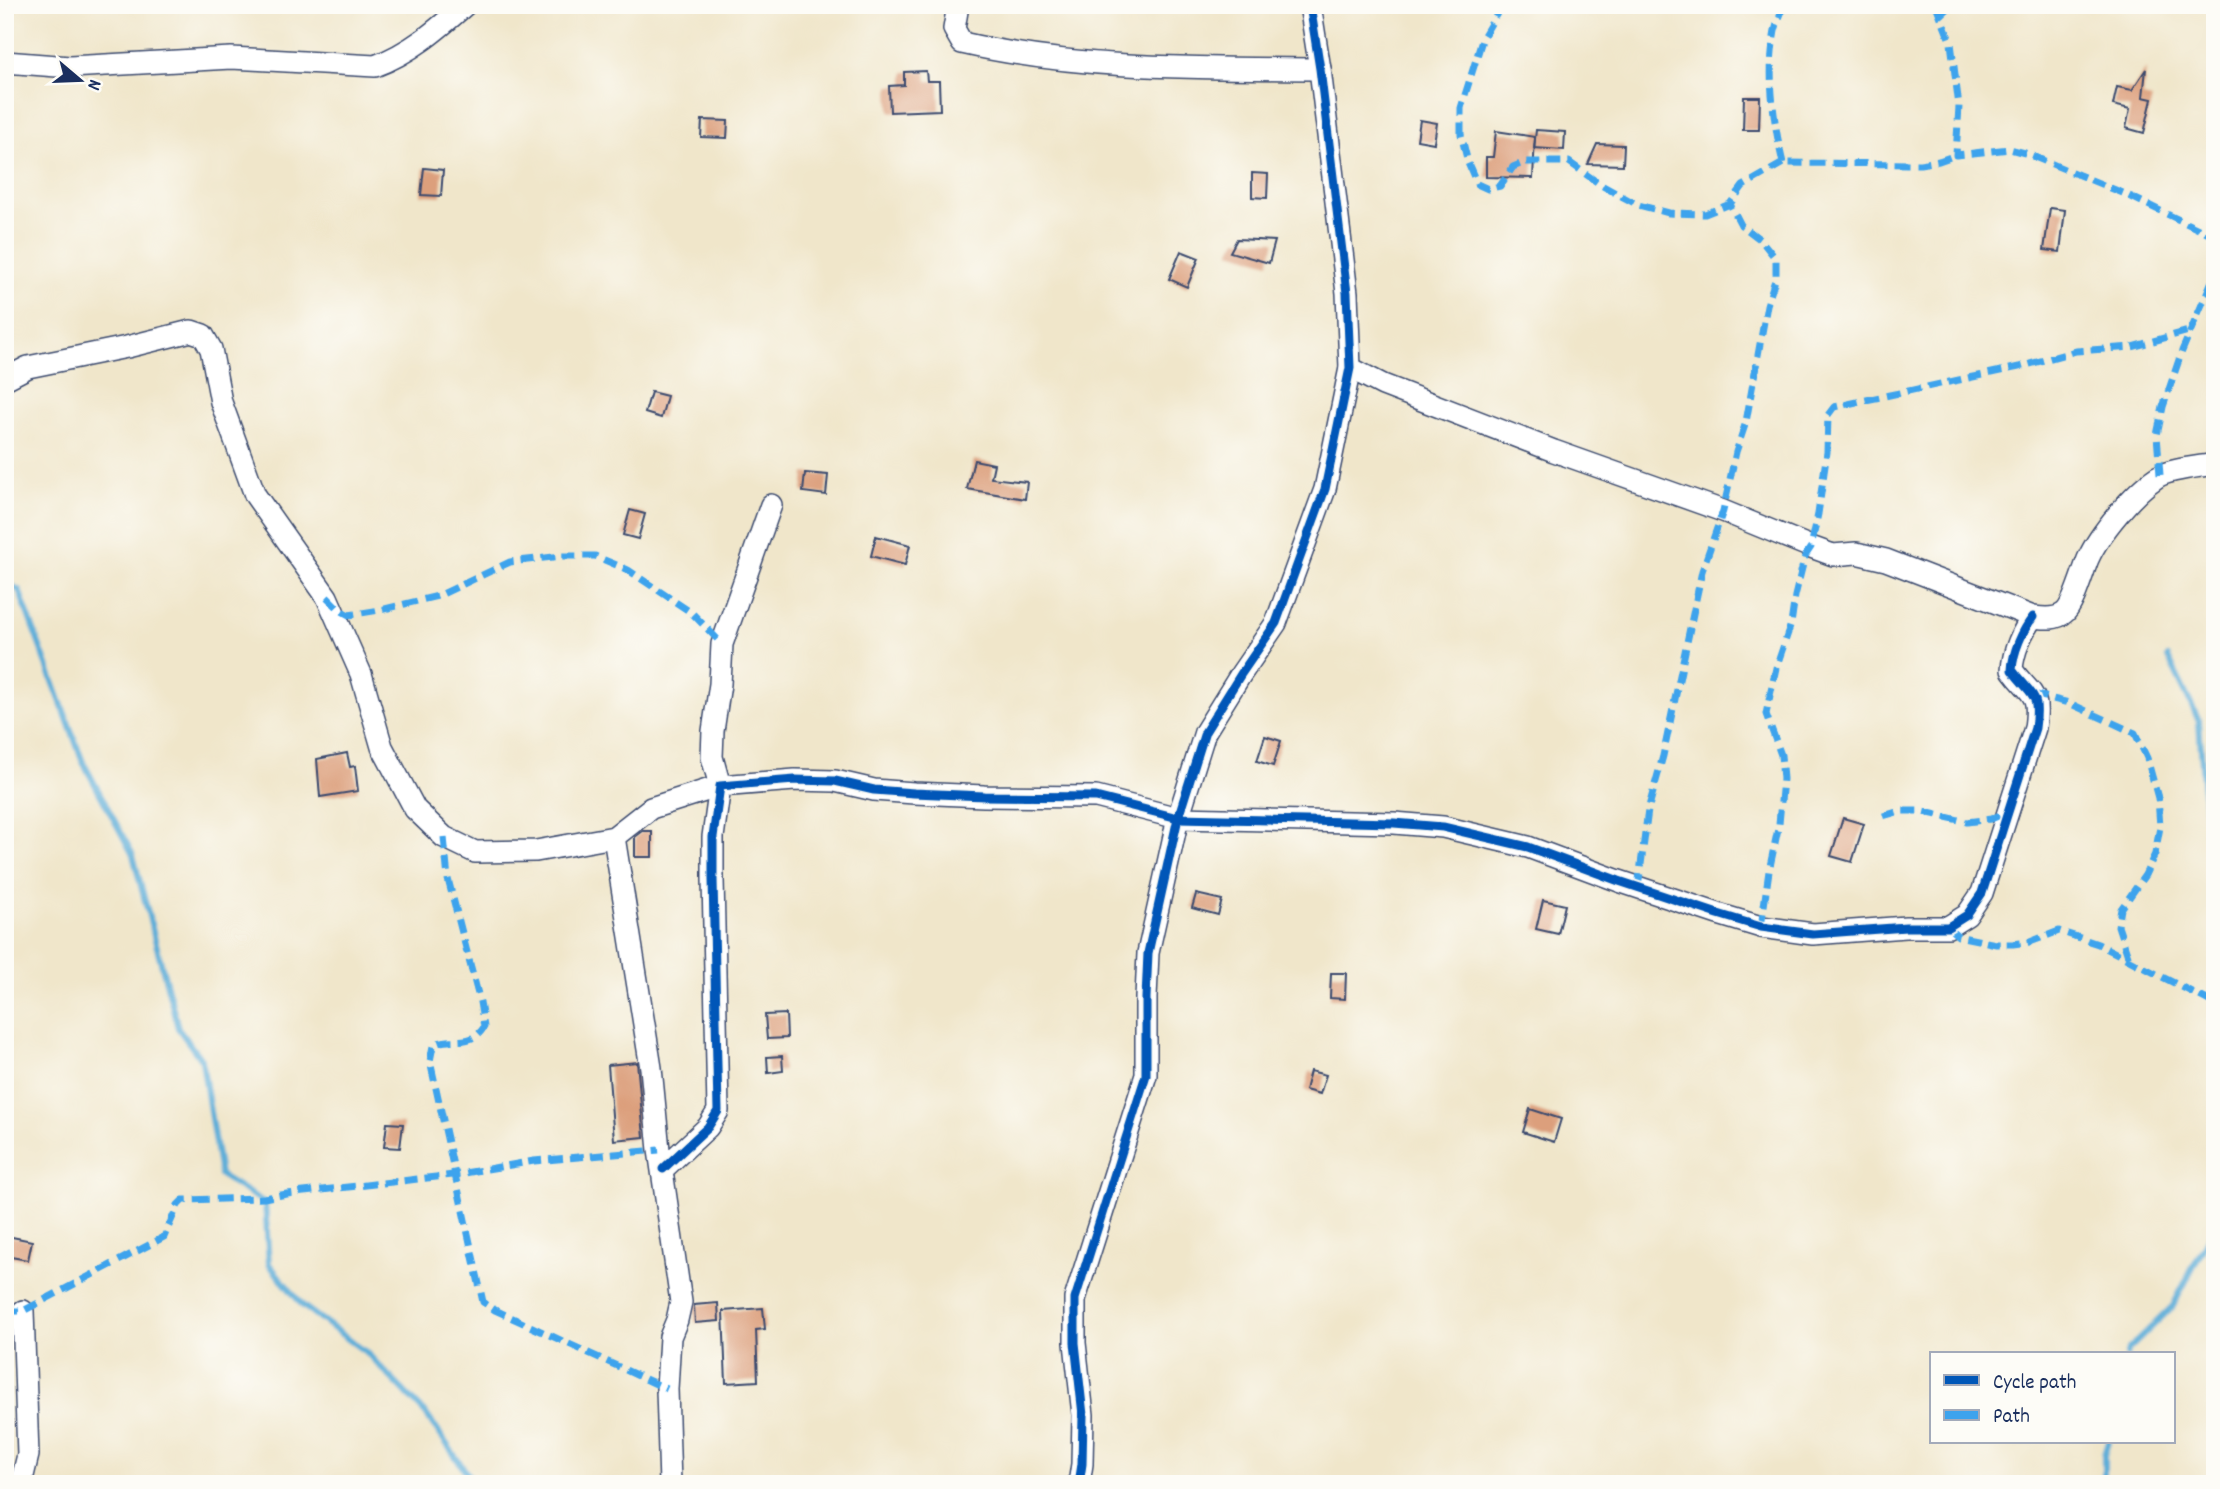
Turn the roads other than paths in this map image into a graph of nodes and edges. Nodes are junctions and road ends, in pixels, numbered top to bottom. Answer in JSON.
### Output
{"nodes":[{"id":1,"x":465,"y":5,"type":"edge"},
{"id":2,"x":958,"y":5,"type":"edge"},
{"id":3,"x":1310,"y":5,"type":"edge"},
{"id":4,"x":5,"y":62,"type":"edge"},
{"id":5,"x":1320,"y":69,"type":"junction"},
{"id":6,"x":1350,"y":369,"type":"junction"},
{"id":7,"x":5,"y":379,"type":"edge"},
{"id":8,"x":2215,"y":464,"type":"edge"},
{"id":9,"x":771,"y":505,"type":"dead end"},
{"id":10,"x":2033,"y":617,"type":"junction"},
{"id":11,"x":720,"y":786,"type":"junction"},
{"id":12,"x":1178,"y":818,"type":"junction"},
{"id":13,"x":614,"y":837,"type":"junction"},
{"id":14,"x":663,"y":1169,"type":"junction"},
{"id":15,"x":23,"y":1311,"type":"dead end"},
{"id":16,"x":21,"y":1484,"type":"edge"},
{"id":17,"x":670,"y":1484,"type":"edge"},
{"id":18,"x":1079,"y":1484,"type":"edge"}],
"edges":[{"from":1,"to":4,"type":"street"},
{"from":2,"to":5,"type":"street"},
{"from":3,"to":5,"type":"street"},
{"from":5,"to":6,"type":"street"},
{"from":6,"to":10,"type":"street"},
{"from":6,"to":12,"type":"street"},
{"from":7,"to":13,"type":"street"},
{"from":8,"to":10,"type":"street"},
{"from":9,"to":11,"type":"street"},
{"from":10,"to":12,"type":"street"},
{"from":11,"to":12,"type":"street"},
{"from":11,"to":13,"type":"street"},
{"from":11,"to":14,"type":"street"},
{"from":12,"to":18,"type":"street"},
{"from":13,"to":14,"type":"street"},
{"from":14,"to":17,"type":"street"},
{"from":15,"to":16,"type":"street"}]}
